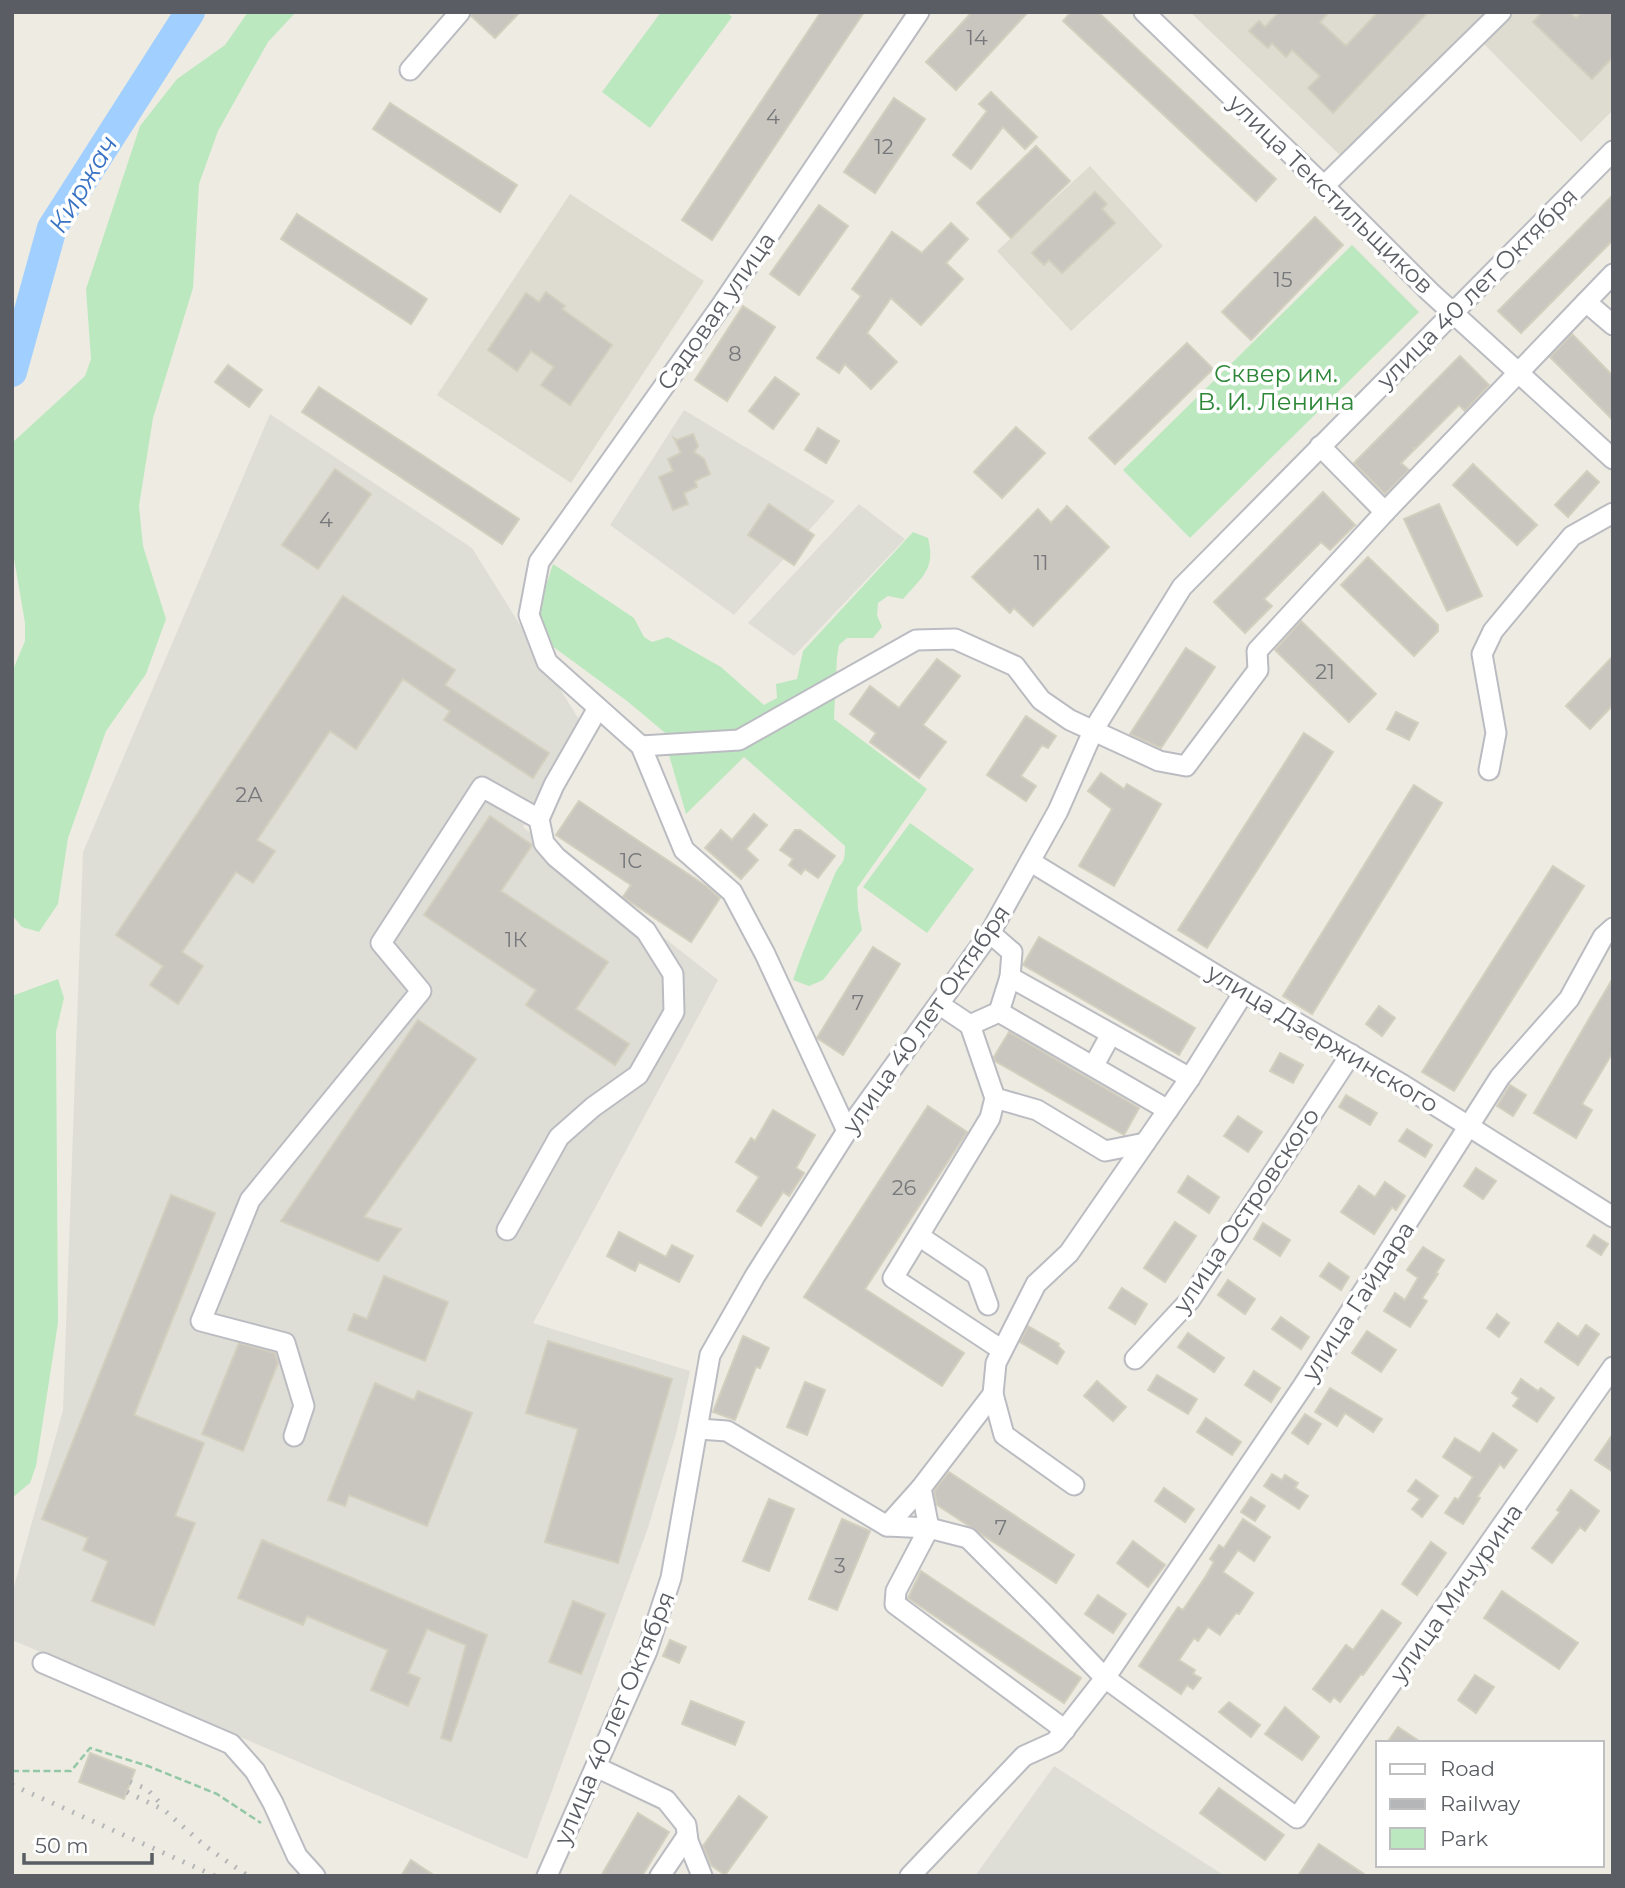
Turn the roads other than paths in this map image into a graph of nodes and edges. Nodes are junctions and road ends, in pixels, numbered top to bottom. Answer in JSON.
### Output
{"nodes":[{"id":1,"x":460,"y":12,"type":"edge"},
{"id":2,"x":919,"y":12,"type":"edge"},
{"id":3,"x":1144,"y":12,"type":"edge"},
{"id":4,"x":1502,"y":12,"type":"edge"},
{"id":5,"x":410,"y":70,"type":"dead end"},
{"id":6,"x":1613,"y":151,"type":"edge"},
{"id":7,"x":1324,"y":186,"type":"junction"},
{"id":8,"x":1613,"y":274,"type":"edge"},
{"id":9,"x":1587,"y":302,"type":"junction"},
{"id":10,"x":1452,"y":313,"type":"junction"},
{"id":11,"x":1613,"y":326,"type":"edge"},
{"id":12,"x":1520,"y":373,"type":"junction"},
{"id":13,"x":1320,"y":446,"type":"junction"},
{"id":14,"x":1613,"y":459,"type":"edge"},
{"id":15,"x":1385,"y":512,"type":"junction"},
{"id":16,"x":1613,"y":513,"type":"edge"},
{"id":17,"x":598,"y":708,"type":"junction"},
{"id":18,"x":1094,"y":729,"type":"junction"},
{"id":19,"x":641,"y":746,"type":"junction"},
{"id":20,"x":1489,"y":770,"type":"dead end"},
{"id":21,"x":539,"y":819,"type":"junction"},
{"id":22,"x":1031,"y":862,"type":"junction"},
{"id":23,"x":1613,"y":928,"type":"edge"},
{"id":24,"x":990,"y":933,"type":"junction"},
{"id":25,"x":1010,"y":977,"type":"junction"},
{"id":26,"x":1244,"y":992,"type":"junction"},
{"id":27,"x":940,"y":1005,"type":"junction"},
{"id":28,"x":999,"y":1012,"type":"junction"},
{"id":29,"x":970,"y":1025,"type":"junction"},
{"id":30,"x":1111,"y":1034,"type":"junction"},
{"id":31,"x":1350,"y":1054,"type":"junction"},
{"id":32,"x":1094,"y":1065,"type":"junction"},
{"id":33,"x":1189,"y":1078,"type":"junction"},
{"id":34,"x":995,"y":1098,"type":"junction"},
{"id":35,"x":1168,"y":1110,"type":"junction"},
{"id":36,"x":1469,"y":1126,"type":"junction"},
{"id":37,"x":847,"y":1131,"type":"junction"},
{"id":38,"x":1145,"y":1143,"type":"junction"},
{"id":39,"x":1105,"y":1151,"type":"junction"},
{"id":40,"x":1120,"y":1179,"type":"junction"},
{"id":41,"x":1613,"y":1217,"type":"edge"},
{"id":42,"x":507,"y":1230,"type":"dead end"},
{"id":43,"x":919,"y":1236,"type":"junction"},
{"id":44,"x":988,"y":1304,"type":"dead end"},
{"id":45,"x":1002,"y":1350,"type":"junction"},
{"id":46,"x":1135,"y":1359,"type":"dead end"},
{"id":47,"x":1613,"y":1367,"type":"edge"},
{"id":48,"x":993,"y":1394,"type":"junction"},
{"id":49,"x":699,"y":1429,"type":"junction"},
{"id":50,"x":294,"y":1436,"type":"dead end"},
{"id":51,"x":1074,"y":1485,"type":"dead end"},
{"id":52,"x":921,"y":1488,"type":"junction"},
{"id":53,"x":887,"y":1526,"type":"junction"},
{"id":54,"x":929,"y":1528,"type":"junction"},
{"id":55,"x":43,"y":1663,"type":"dead end"},
{"id":56,"x":1105,"y":1678,"type":"junction"},
{"id":57,"x":1065,"y":1730,"type":"junction"},
{"id":58,"x":596,"y":1767,"type":"junction"},
{"id":59,"x":687,"y":1836,"type":"junction"},
{"id":60,"x":315,"y":1876,"type":"edge"},
{"id":61,"x":547,"y":1876,"type":"edge"},
{"id":62,"x":660,"y":1876,"type":"edge"},
{"id":63,"x":702,"y":1876,"type":"edge"},
{"id":64,"x":910,"y":1876,"type":"edge"}],
"edges":[{"from":1,"to":5,"type":"street"},
{"from":2,"to":17,"type":"street","name":"Садовая улица"},
{"from":3,"to":7,"type":"street","name":"улица Текстильщиков"},
{"from":4,"to":7,"type":"street"},
{"from":6,"to":10,"type":"street","name":"улица 40 лет Октября"},
{"from":7,"to":10,"type":"street","name":"улица Текстильщиков"},
{"from":8,"to":9,"type":"street"},
{"from":9,"to":11,"type":"street"},
{"from":9,"to":12,"type":"street"},
{"from":10,"to":12,"type":"street","name":"улица Текстильщиков"},
{"from":10,"to":13,"type":"street","name":"улица 40 лет Октября"},
{"from":12,"to":14,"type":"street","name":"улица Текстильщиков"},
{"from":12,"to":15,"type":"street"},
{"from":13,"to":15,"type":"street"},
{"from":13,"to":18,"type":"street","name":"улица 40 лет Октября"},
{"from":15,"to":18,"type":"street"},
{"from":16,"to":20,"type":"street"},
{"from":17,"to":19,"type":"street"},
{"from":17,"to":21,"type":"street"},
{"from":18,"to":19,"type":"street"},
{"from":18,"to":22,"type":"street","name":"улица 40 лет Октября"},
{"from":19,"to":37,"type":"street"},
{"from":21,"to":42,"type":"street"},
{"from":21,"to":50,"type":"street"},
{"from":22,"to":24,"type":"street","name":"улица 40 лет Октября"},
{"from":22,"to":26,"type":"street","name":"улица Дзержинского"},
{"from":23,"to":36,"type":"street","name":"улица Гайдара"},
{"from":24,"to":25,"type":"street"},
{"from":24,"to":27,"type":"street","name":"улица 40 лет Октября"},
{"from":25,"to":28,"type":"street"},
{"from":25,"to":30,"type":"street"},
{"from":26,"to":31,"type":"street","name":"улица Дзержинского"},
{"from":26,"to":33,"type":"street"},
{"from":27,"to":29,"type":"street"},
{"from":27,"to":37,"type":"street","name":"улица 40 лет Октября"},
{"from":28,"to":29,"type":"street"},
{"from":28,"to":32,"type":"street"},
{"from":29,"to":34,"type":"street"},
{"from":30,"to":32,"type":"street"},
{"from":30,"to":33,"type":"street"},
{"from":31,"to":36,"type":"street","name":"улица Дзержинского"},
{"from":31,"to":46,"type":"street","name":"улица Островского"},
{"from":32,"to":35,"type":"street"},
{"from":33,"to":35,"type":"street"},
{"from":34,"to":39,"type":"street"},
{"from":34,"to":43,"type":"street"},
{"from":35,"to":38,"type":"street"},
{"from":36,"to":41,"type":"street","name":"улица Дзержинского"},
{"from":36,"to":56,"type":"street","name":"улица Гайдара"},
{"from":37,"to":49,"type":"street","name":"улица 40 лет Октября"},
{"from":38,"to":39,"type":"street"},
{"from":38,"to":40,"type":"street"},
{"from":39,"to":40,"type":"street"},
{"from":40,"to":45,"type":"street"},
{"from":43,"to":44,"type":"street"},
{"from":43,"to":45,"type":"street"},
{"from":45,"to":48,"type":"street"},
{"from":47,"to":56,"type":"street","name":"улица Мичурина"},
{"from":48,"to":51,"type":"street"},
{"from":48,"to":52,"type":"street"},
{"from":49,"to":53,"type":"street"},
{"from":49,"to":58,"type":"street","name":"улица 40 лет Октября"},
{"from":52,"to":53,"type":"street"},
{"from":52,"to":54,"type":"street"},
{"from":53,"to":54,"type":"street"},
{"from":54,"to":56,"type":"street"},
{"from":54,"to":57,"type":"street"},
{"from":55,"to":60,"type":"street"},
{"from":56,"to":57,"type":"street","name":"улица Гайдара"},
{"from":57,"to":64,"type":"street","name":"улица Гайдара"},
{"from":58,"to":59,"type":"street"},
{"from":58,"to":61,"type":"street","name":"улица 40 лет Октября"},
{"from":59,"to":62,"type":"street"},
{"from":59,"to":63,"type":"street"}]}
